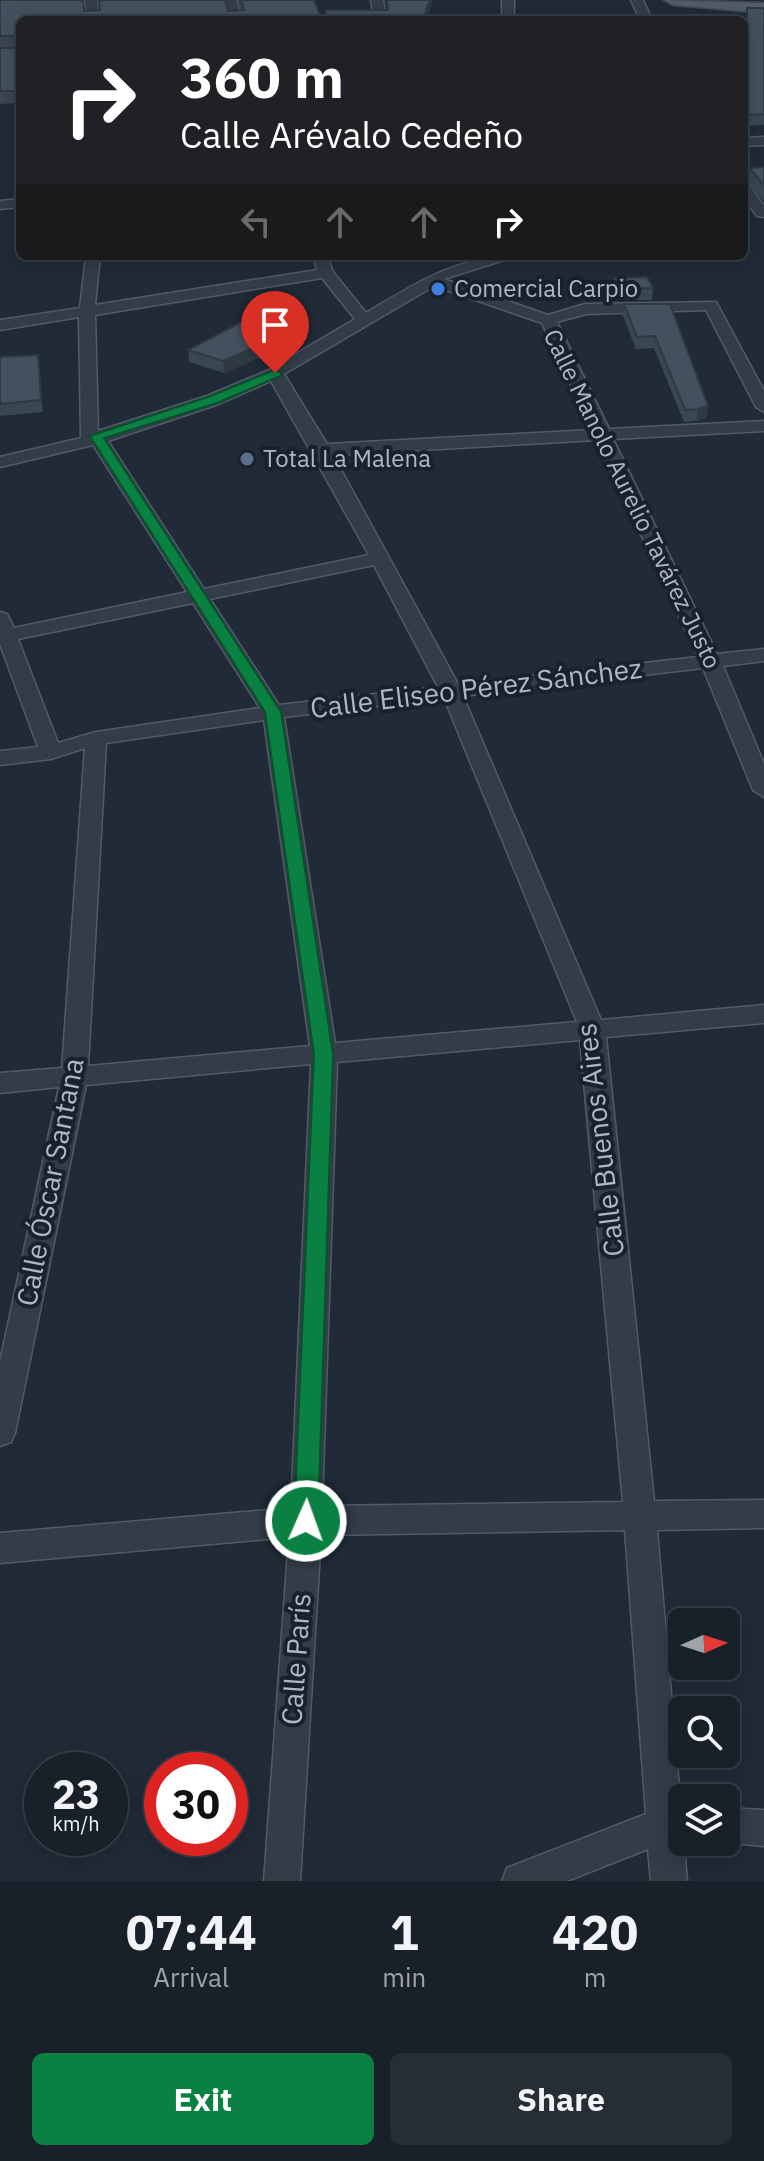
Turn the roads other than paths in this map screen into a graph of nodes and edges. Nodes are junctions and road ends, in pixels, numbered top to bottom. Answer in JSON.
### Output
{"nodes":[{"id":1,"x":673,"y":0,"type":"edge"},
{"id":2,"x":764,"y":8,"type":"edge"},
{"id":3,"x":748,"y":193,"type":"edge"},
{"id":4,"x":763,"y":212,"type":"edge"},
{"id":5,"x":93,"y":260,"type":"edge"},
{"id":6,"x":321,"y":260,"type":"edge"},
{"id":7,"x":436,"y":260,"type":"edge"},
{"id":8,"x":496,"y":260,"type":"edge"},
{"id":9,"x":326,"y":273,"type":"junction"},
{"id":10,"x":438,"y":276,"type":"junction"},
{"id":11,"x":87,"y":311,"type":"junction"},
{"id":12,"x":548,"y":320,"type":"junction"},
{"id":13,"x":365,"y":322,"type":"junction"},
{"id":14,"x":0,"y":325,"type":"edge"},
{"id":15,"x":275,"y":373,"type":"junction"},
{"id":16,"x":764,"y":407,"type":"edge"},
{"id":17,"x":764,"y":426,"type":"edge"},
{"id":18,"x":604,"y":433,"type":"junction"},
{"id":19,"x":93,"y":439,"type":"junction"},
{"id":20,"x":322,"y":450,"type":"junction"},
{"id":21,"x":0,"y":462,"type":"edge"},
{"id":22,"x":379,"y":558,"type":"junction"},
{"id":23,"x":201,"y":597,"type":"junction"},
{"id":24,"x":3,"y":630,"type":"edge"},
{"id":25,"x":764,"y":655,"type":"edge"},
{"id":26,"x":711,"y":662,"type":"junction"},
{"id":27,"x":450,"y":689,"type":"junction"},
{"id":28,"x":273,"y":712,"type":"junction"},
{"id":29,"x":96,"y":738,"type":"junction"},
{"id":30,"x":51,"y":752,"type":"junction"},
{"id":31,"x":0,"y":758,"type":"edge"},
{"id":32,"x":764,"y":790,"type":"edge"},
{"id":33,"x":764,"y":1014,"type":"edge"},
{"id":34,"x":592,"y":1028,"type":"junction"},
{"id":35,"x":324,"y":1054,"type":"junction"},
{"id":36,"x":74,"y":1079,"type":"junction"},
{"id":37,"x":0,"y":1083,"type":"edge"},
{"id":38,"x":0,"y":1433,"type":"edge"},
{"id":39,"x":764,"y":1514,"type":"edge"},
{"id":40,"x":640,"y":1515,"type":"junction"},
{"id":41,"x":306,"y":1521,"type":"junction"},
{"id":42,"x":0,"y":1548,"type":"edge"},
{"id":43,"x":670,"y":1784,"type":"edge"},
{"id":44,"x":668,"y":1826,"type":"edge"},
{"id":45,"x":740,"y":1827,"type":"edge"},
{"id":46,"x":764,"y":1828,"type":"edge"},
{"id":47,"x":671,"y":1856,"type":"edge"},
{"id":48,"x":282,"y":1881,"type":"edge"},
{"id":49,"x":520,"y":1881,"type":"edge"},
{"id":50,"x":669,"y":1881,"type":"edge"}],
"edges":[{"from":1,"to":2,"type":"main road"},
{"from":3,"to":4,"type":"street"},
{"from":5,"to":11,"type":"street"},
{"from":6,"to":9,"type":"street"},
{"from":7,"to":10,"type":"street"},
{"from":8,"to":10,"type":"street"},
{"from":9,"to":11,"type":"street"},
{"from":9,"to":13,"type":"street"},
{"from":10,"to":12,"type":"street","name":"Calle Manolo Aurelio Tavárez Justo"},
{"from":10,"to":13,"type":"street"},
{"from":11,"to":14,"type":"street"},
{"from":11,"to":19,"type":"street"},
{"from":12,"to":16,"type":"street"},
{"from":12,"to":18,"type":"street","name":"Calle Manolo Aurelio Tavárez Justo"},
{"from":13,"to":15,"type":"street"},
{"from":15,"to":19,"type":"street"},
{"from":15,"to":20,"type":"street","name":"Calle Buenos Aires"},
{"from":17,"to":18,"type":"street"},
{"from":18,"to":20,"type":"street"},
{"from":18,"to":26,"type":"street","name":"Calle Manolo Aurelio Tavárez Justo"},
{"from":19,"to":21,"type":"street"},
{"from":19,"to":23,"type":"street","name":"Calle París"},
{"from":20,"to":22,"type":"street","name":"Calle Buenos Aires"},
{"from":22,"to":23,"type":"street"},
{"from":22,"to":27,"type":"street","name":"Calle Buenos Aires"},
{"from":23,"to":24,"type":"street"},
{"from":23,"to":28,"type":"street","name":"Calle París"},
{"from":24,"to":30,"type":"street"},
{"from":25,"to":26,"type":"street","name":"Calle Eliseo Pérez Sánchez"},
{"from":26,"to":27,"type":"street","name":"Calle Eliseo Pérez Sánchez"},
{"from":26,"to":32,"type":"street","name":"Calle Manolo Aurelio Tavárez Justo"},
{"from":27,"to":28,"type":"street","name":"Calle Eliseo Pérez Sánchez"},
{"from":27,"to":34,"type":"street","name":"Calle Buenos Aires"},
{"from":28,"to":29,"type":"street","name":"Calle Eliseo Pérez Sánchez"},
{"from":28,"to":35,"type":"street","name":"Calle París"},
{"from":29,"to":30,"type":"street","name":"Calle Eliseo Pérez Sánchez"},
{"from":29,"to":36,"type":"street","name":"Calle Óscar Santana"},
{"from":30,"to":31,"type":"street","name":"Calle Eliseo Pérez Sánchez"},
{"from":33,"to":34,"type":"street"},
{"from":34,"to":35,"type":"street"},
{"from":34,"to":40,"type":"street","name":"Calle Buenos Aires"},
{"from":35,"to":36,"type":"street"},
{"from":35,"to":41,"type":"street","name":"Calle París"},
{"from":36,"to":37,"type":"street"},
{"from":36,"to":38,"type":"street","name":"Calle Óscar Santana"},
{"from":39,"to":40,"type":"street"},
{"from":40,"to":41,"type":"street"},
{"from":40,"to":43,"type":"street","name":"Calle Buenos Aires"},
{"from":41,"to":42,"type":"street"},
{"from":41,"to":48,"type":"street","name":"Calle París"},
{"from":44,"to":49,"type":"street"},
{"from":45,"to":46,"type":"street"},
{"from":47,"to":50,"type":"street","name":"Calle Buenos Aires"}]}
